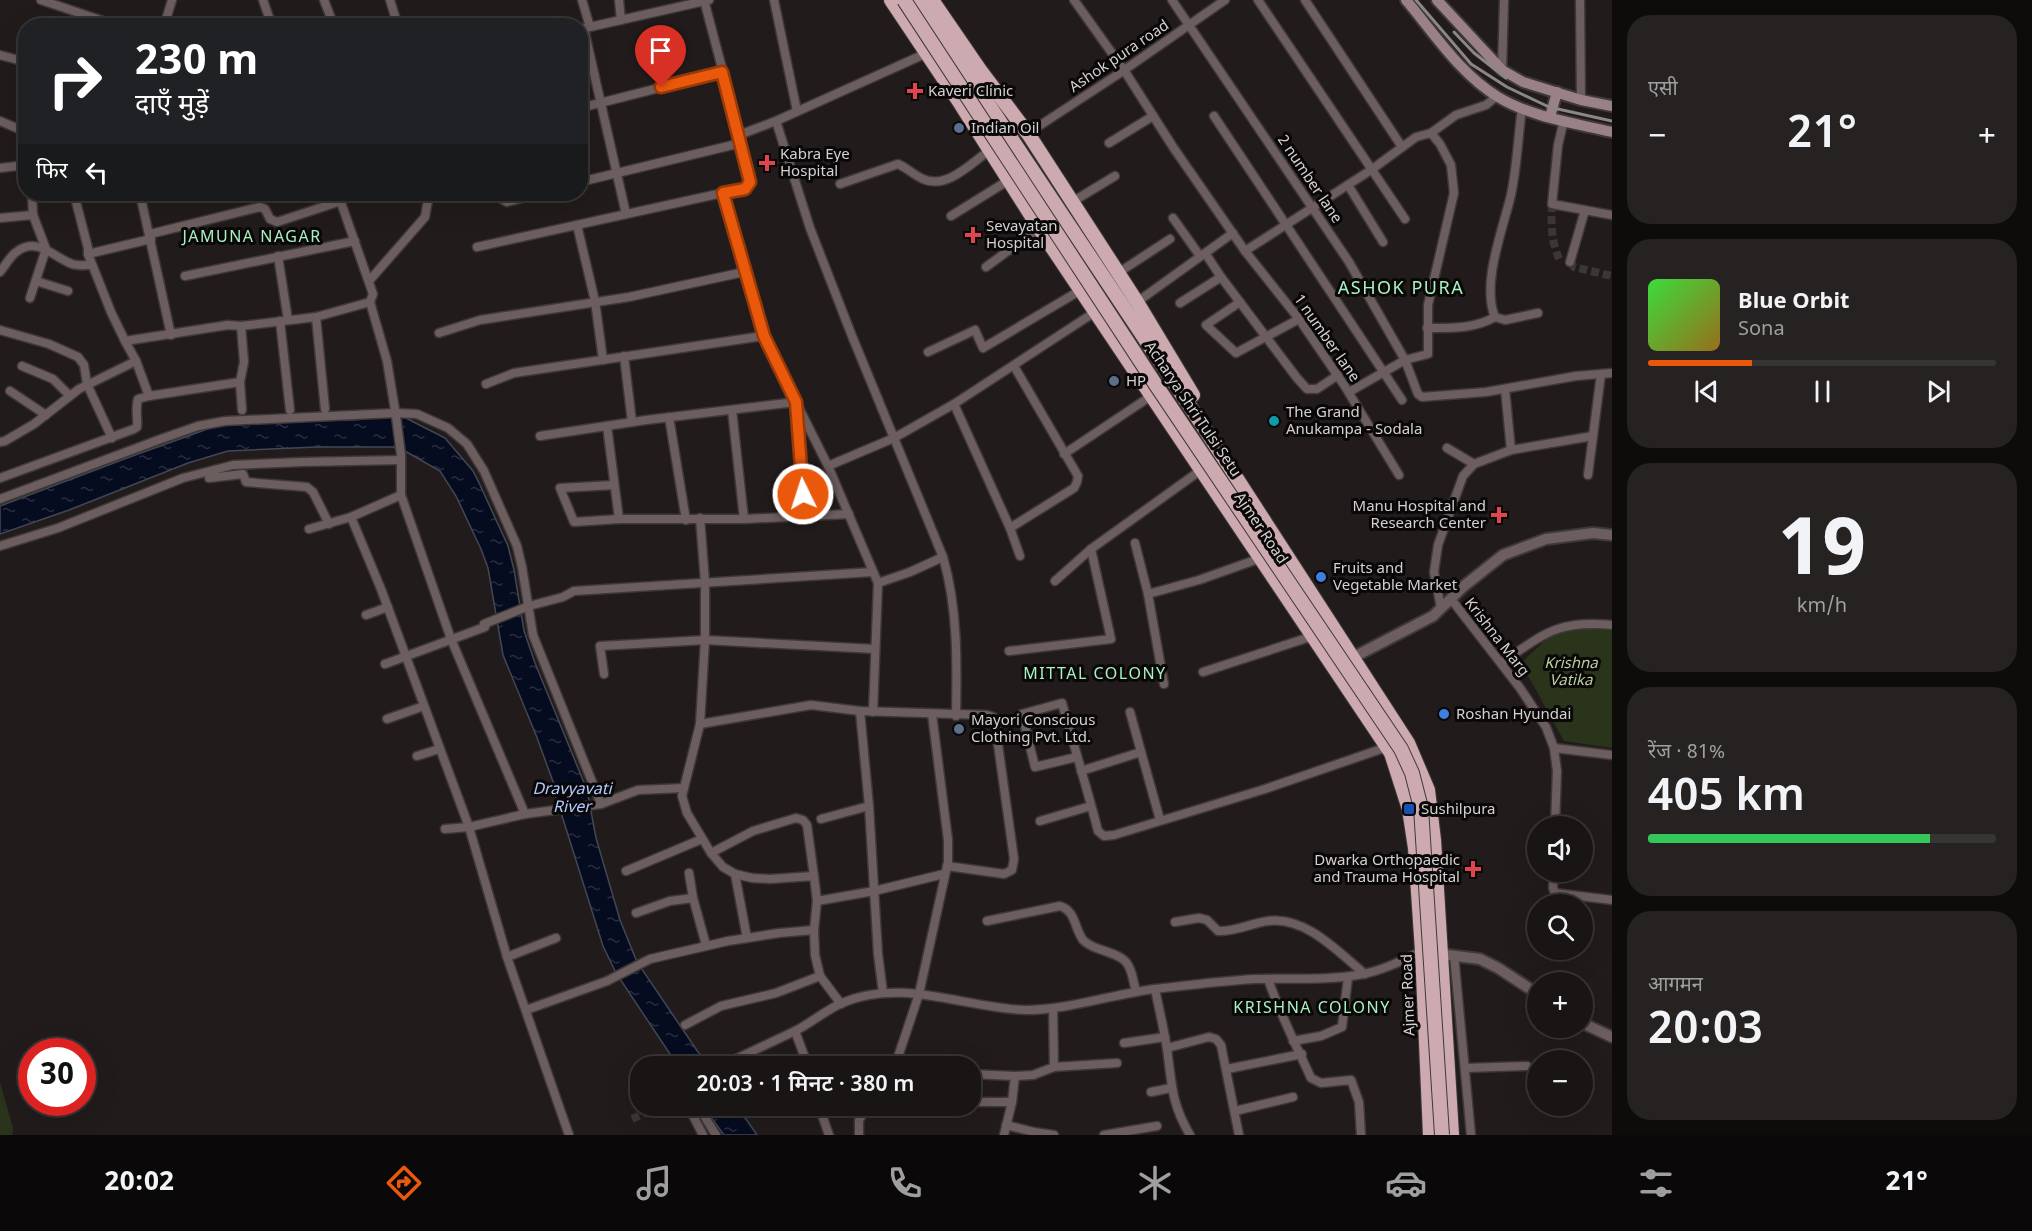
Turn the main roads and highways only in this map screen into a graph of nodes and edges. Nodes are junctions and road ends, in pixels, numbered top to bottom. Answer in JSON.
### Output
{"nodes":[{"id":1,"x":891,"y":0,"type":"edge"},
{"id":2,"x":904,"y":0,"type":"edge"},
{"id":3,"x":918,"y":0,"type":"edge"},
{"id":4,"x":932,"y":0,"type":"edge"},
{"id":5,"x":1406,"y":0,"type":"edge"},
{"id":6,"x":1437,"y":0,"type":"edge"},
{"id":7,"x":1557,"y":93,"type":"junction"},
{"id":8,"x":1612,"y":106,"type":"edge"},
{"id":9,"x":1550,"y":117,"type":"junction"},
{"id":10,"x":1612,"y":132,"type":"edge"},
{"id":11,"x":1194,"y":412,"type":"junction"},
{"id":12,"x":1430,"y":1135,"type":"edge"},
{"id":13,"x":1442,"y":1135,"type":"edge"},
{"id":14,"x":1452,"y":1135,"type":"edge"}],
"edges":[{"from":1,"to":12,"type":"highway","name":"Ajmer Road"},
{"from":2,"to":13,"type":"highway","name":"Acharya Shri Tulsi Setu","bridge":true},
{"from":3,"to":11,"type":"highway","name":"Acharya Shri Tulsi Setu"},
{"from":4,"to":11,"type":"highway","name":"Ajmer Road"},
{"from":5,"to":9,"type":"main road"},
{"from":6,"to":7,"type":"main road"},
{"from":7,"to":8,"type":"main road"},
{"from":7,"to":9,"type":"main road"},
{"from":9,"to":10,"type":"main road"},
{"from":11,"to":14,"type":"highway","name":"Ajmer Road"}]}
